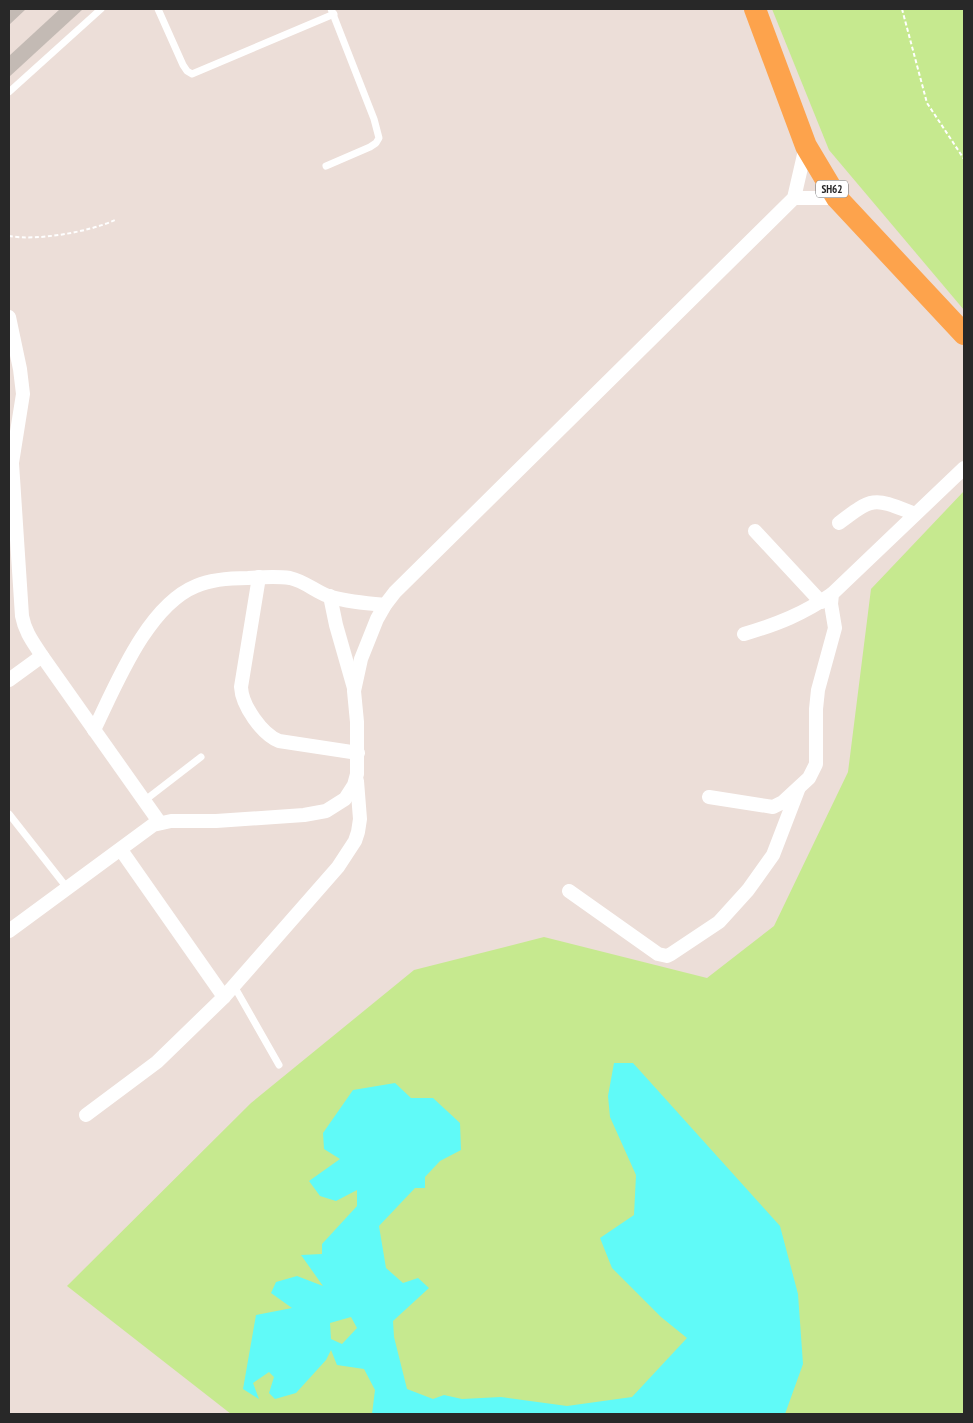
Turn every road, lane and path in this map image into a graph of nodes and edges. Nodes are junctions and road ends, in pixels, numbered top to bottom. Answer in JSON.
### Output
{"nodes":[{"id":1,"x":101,"y":9,"type":"edge"},
{"id":2,"x":158,"y":9,"type":"edge"},
{"id":3,"x":755,"y":9,"type":"edge"},
{"id":4,"x":902,"y":9,"type":"edge"},
{"id":5,"x":332,"y":12,"type":"edge"},
{"id":6,"x":9,"y":92,"type":"edge"},
{"id":7,"x":806,"y":146,"type":"junction"},
{"id":8,"x":964,"y":159,"type":"edge"},
{"id":9,"x":326,"y":166,"type":"dead end"},
{"id":10,"x":794,"y":198,"type":"junction"},
{"id":11,"x":837,"y":198,"type":"junction"},
{"id":12,"x":115,"y":220,"type":"dead end"},
{"id":13,"x":9,"y":236,"type":"edge"},
{"id":14,"x":9,"y":318,"type":"edge"},
{"id":15,"x":964,"y":334,"type":"edge"},
{"id":16,"x":964,"y":468,"type":"edge"},
{"id":17,"x":915,"y":514,"type":"junction"},
{"id":18,"x":839,"y":523,"type":"dead end"},
{"id":19,"x":755,"y":531,"type":"dead end"},
{"id":20,"x":259,"y":578,"type":"junction"},
{"id":21,"x":330,"y":596,"type":"junction"},
{"id":22,"x":827,"y":598,"type":"junction"},
{"id":23,"x":385,"y":605,"type":"junction"},
{"id":24,"x":744,"y":634,"type":"dead end"},
{"id":25,"x":42,"y":656,"type":"junction"},
{"id":26,"x":9,"y":680,"type":"edge"},
{"id":27,"x":354,"y":691,"type":"junction"},
{"id":28,"x":94,"y":730,"type":"junction"},
{"id":29,"x":358,"y":753,"type":"junction"},
{"id":30,"x":201,"y":757,"type":"dead end"},
{"id":31,"x":357,"y":774,"type":"junction"},
{"id":32,"x":800,"y":786,"type":"junction"},
{"id":33,"x":709,"y":797,"type":"dead end"},
{"id":34,"x":144,"y":801,"type":"junction"},
{"id":35,"x":9,"y":814,"type":"edge"},
{"id":36,"x":160,"y":823,"type":"junction"},
{"id":37,"x":121,"y":850,"type":"junction"},
{"id":38,"x":68,"y":889,"type":"junction"},
{"id":39,"x":569,"y":891,"type":"dead end"},
{"id":40,"x":9,"y":931,"type":"edge"},
{"id":41,"x":234,"y":985,"type":"junction"},
{"id":42,"x":224,"y":997,"type":"junction"},
{"id":43,"x":280,"y":1065,"type":"dead end"},
{"id":44,"x":86,"y":1115,"type":"dead end"}],
"edges":[{"from":1,"to":6,"type":"lane"},
{"from":2,"to":5,"type":"lane"},
{"from":3,"to":7,"type":"main road","number":"SH62"},
{"from":4,"to":8,"type":"path"},
{"from":5,"to":9,"type":"lane"},
{"from":7,"to":10,"type":"street"},
{"from":7,"to":11,"type":"main road","number":"SH62"},
{"from":10,"to":11,"type":"street"},
{"from":10,"to":23,"type":"street"},
{"from":11,"to":15,"type":"main road","number":"SH62"},
{"from":12,"to":13,"type":"path"},
{"from":14,"to":25,"type":"street"},
{"from":16,"to":17,"type":"street"},
{"from":17,"to":18,"type":"street"},
{"from":17,"to":22,"type":"street"},
{"from":19,"to":22,"type":"street"},
{"from":20,"to":21,"type":"street"},
{"from":20,"to":28,"type":"street"},
{"from":20,"to":29,"type":"street"},
{"from":21,"to":23,"type":"street"},
{"from":21,"to":27,"type":"street"},
{"from":22,"to":24,"type":"street"},
{"from":22,"to":32,"type":"street"},
{"from":23,"to":27,"type":"street"},
{"from":25,"to":26,"type":"street"},
{"from":25,"to":28,"type":"street"},
{"from":27,"to":29,"type":"street"},
{"from":28,"to":34,"type":"street"},
{"from":29,"to":31,"type":"street"},
{"from":30,"to":34,"type":"lane"},
{"from":31,"to":36,"type":"street"},
{"from":31,"to":41,"type":"street"},
{"from":32,"to":33,"type":"street"},
{"from":32,"to":39,"type":"street"},
{"from":34,"to":36,"type":"street"},
{"from":35,"to":38,"type":"lane"},
{"from":36,"to":37,"type":"street"},
{"from":37,"to":38,"type":"street"},
{"from":37,"to":42,"type":"street"},
{"from":38,"to":40,"type":"street"},
{"from":41,"to":42,"type":"street"},
{"from":41,"to":43,"type":"lane"},
{"from":42,"to":44,"type":"street"}]}
